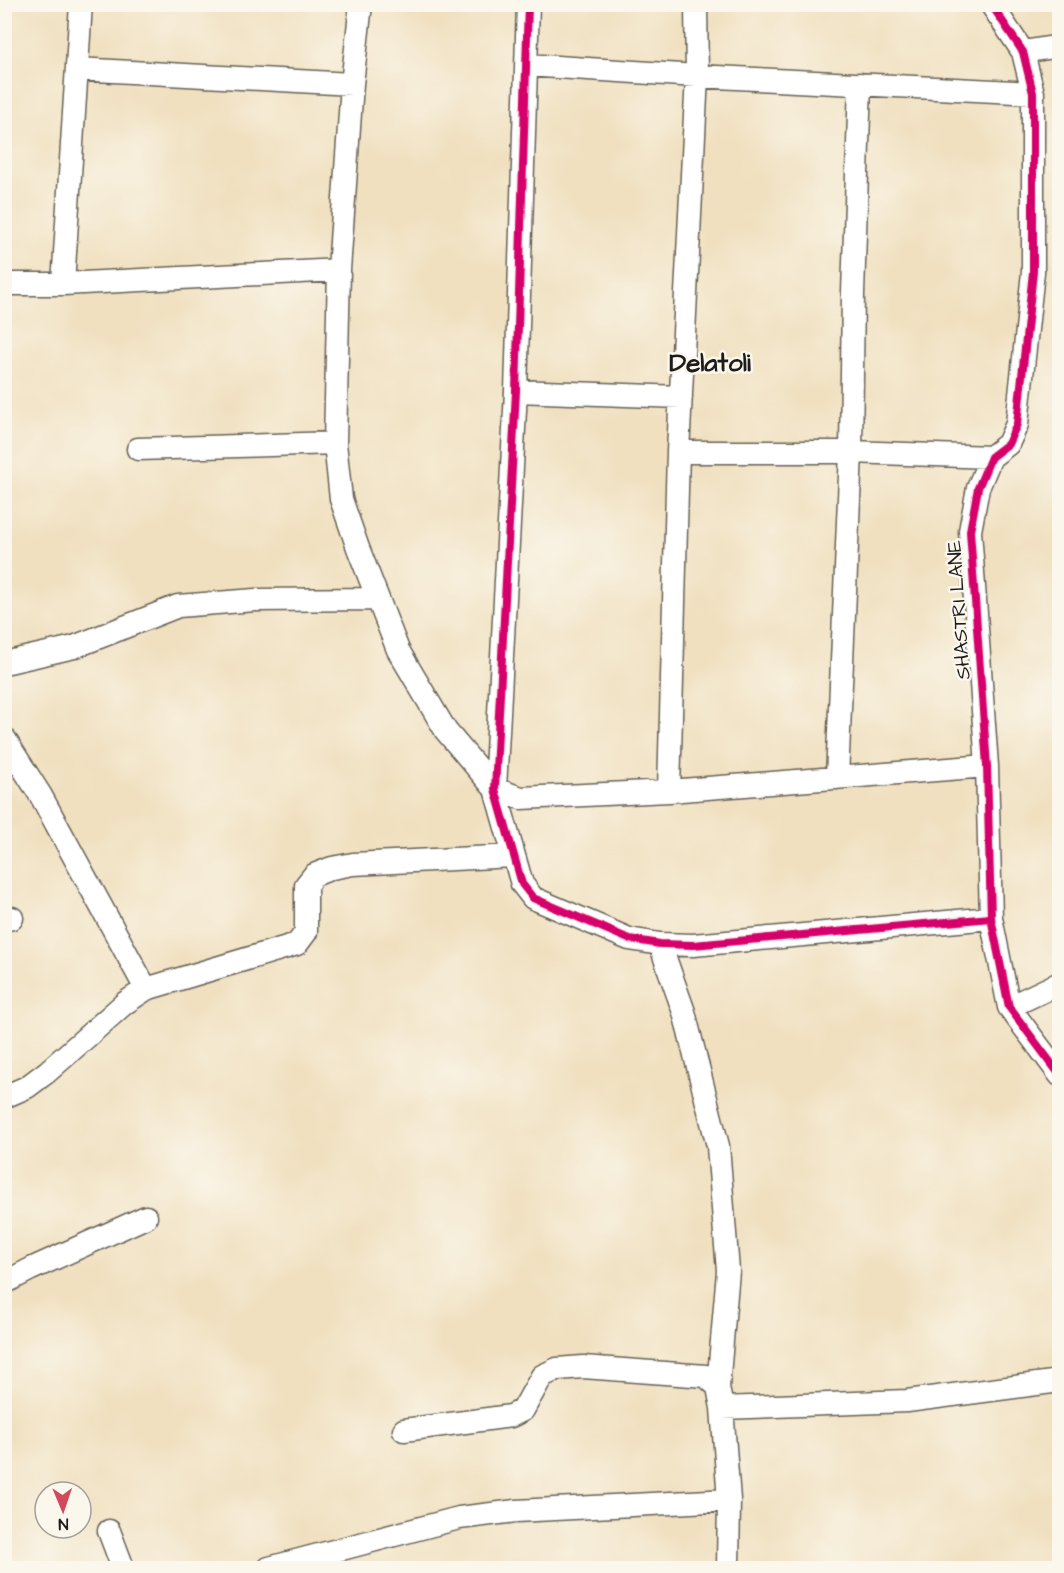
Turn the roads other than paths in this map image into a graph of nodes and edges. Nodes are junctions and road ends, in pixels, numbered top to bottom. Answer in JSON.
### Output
{"nodes":[{"id":1,"x":81,"y":4,"type":"edge"},
{"id":2,"x":361,"y":4,"type":"edge"},
{"id":3,"x":528,"y":4,"type":"edge"},
{"id":4,"x":696,"y":4,"type":"edge"},
{"id":5,"x":991,"y":4,"type":"edge"},
{"id":6,"x":1059,"y":46,"type":"edge"},
{"id":7,"x":1023,"y":52,"type":"junction"},
{"id":8,"x":526,"y":65,"type":"junction"},
{"id":9,"x":76,"y":69,"type":"junction"},
{"id":10,"x":697,"y":76,"type":"junction"},
{"id":11,"x":352,"y":84,"type":"junction"},
{"id":12,"x":860,"y":84,"type":"junction"},
{"id":13,"x":1033,"y":93,"type":"junction"},
{"id":14,"x":339,"y":270,"type":"junction"},
{"id":15,"x":4,"y":284,"type":"edge"},
{"id":16,"x":63,"y":284,"type":"junction"},
{"id":17,"x":516,"y":391,"type":"junction"},
{"id":18,"x":681,"y":397,"type":"junction"},
{"id":19,"x":335,"y":443,"type":"junction"},
{"id":20,"x":138,"y":450,"type":"dead end"},
{"id":21,"x":678,"y":452,"type":"junction"},
{"id":22,"x":851,"y":452,"type":"junction"},
{"id":23,"x":991,"y":457,"type":"junction"},
{"id":24,"x":377,"y":599,"type":"junction"},
{"id":25,"x":4,"y":663,"type":"edge"},
{"id":26,"x":4,"y":738,"type":"edge"},
{"id":27,"x":987,"y":766,"type":"junction"},
{"id":28,"x":837,"y":778,"type":"junction"},
{"id":29,"x":495,"y":789,"type":"junction"},
{"id":30,"x":669,"y":791,"type":"junction"},
{"id":31,"x":514,"y":856,"type":"junction"},
{"id":32,"x":991,"y":918,"type":"junction"},
{"id":33,"x":660,"y":944,"type":"junction"},
{"id":34,"x":1059,"y":983,"type":"edge"},
{"id":35,"x":146,"y":989,"type":"junction"},
{"id":36,"x":1009,"y":1007,"type":"junction"},
{"id":37,"x":1059,"y":1075,"type":"edge"},
{"id":38,"x":4,"y":1097,"type":"edge"},
{"id":39,"x":146,"y":1217,"type":"dead end"},
{"id":40,"x":4,"y":1283,"type":"edge"},
{"id":41,"x":1059,"y":1381,"type":"edge"},
{"id":42,"x":720,"y":1397,"type":"junction"},
{"id":43,"x":405,"y":1430,"type":"dead end"},
{"id":44,"x":729,"y":1500,"type":"junction"},
{"id":45,"x":109,"y":1532,"type":"dead end"},
{"id":46,"x":123,"y":1569,"type":"edge"},
{"id":47,"x":269,"y":1569,"type":"edge"},
{"id":48,"x":728,"y":1569,"type":"edge"}],
"edges":[{"from":1,"to":9,"type":"street"},
{"from":2,"to":11,"type":"street"},
{"from":3,"to":8,"type":"street"},
{"from":4,"to":10,"type":"street"},
{"from":5,"to":7,"type":"street","name":"SHASTRI LANE"},
{"from":6,"to":7,"type":"street"},
{"from":7,"to":13,"type":"street","name":"SHASTRI LANE"},
{"from":8,"to":10,"type":"street"},
{"from":8,"to":17,"type":"street"},
{"from":9,"to":11,"type":"street"},
{"from":9,"to":16,"type":"street"},
{"from":10,"to":12,"type":"street"},
{"from":10,"to":18,"type":"street"},
{"from":11,"to":14,"type":"street"},
{"from":12,"to":13,"type":"street"},
{"from":12,"to":22,"type":"street"},
{"from":13,"to":23,"type":"street","name":"SHASTRI LANE"},
{"from":14,"to":16,"type":"street"},
{"from":14,"to":19,"type":"street"},
{"from":15,"to":16,"type":"street"},
{"from":17,"to":18,"type":"street"},
{"from":17,"to":29,"type":"street"},
{"from":18,"to":21,"type":"street"},
{"from":19,"to":20,"type":"street"},
{"from":19,"to":24,"type":"street"},
{"from":21,"to":22,"type":"street"},
{"from":21,"to":30,"type":"street"},
{"from":22,"to":23,"type":"street"},
{"from":22,"to":28,"type":"street"},
{"from":23,"to":27,"type":"street","name":"SHASTRI LANE"},
{"from":24,"to":25,"type":"street"},
{"from":24,"to":29,"type":"street"},
{"from":26,"to":35,"type":"street"},
{"from":27,"to":28,"type":"street"},
{"from":27,"to":32,"type":"street","name":"SHASTRI LANE"},
{"from":28,"to":30,"type":"street"},
{"from":29,"to":30,"type":"street"},
{"from":29,"to":31,"type":"street"},
{"from":31,"to":33,"type":"street"},
{"from":31,"to":35,"type":"street"},
{"from":32,"to":33,"type":"street"},
{"from":32,"to":36,"type":"street","name":"SHASTRI LANE"},
{"from":33,"to":42,"type":"street"},
{"from":34,"to":36,"type":"street"},
{"from":35,"to":38,"type":"street"},
{"from":36,"to":37,"type":"street","name":"SHASTRI LANE"},
{"from":39,"to":40,"type":"street"},
{"from":41,"to":42,"type":"street"},
{"from":42,"to":43,"type":"street"},
{"from":42,"to":44,"type":"street"},
{"from":44,"to":47,"type":"street"},
{"from":44,"to":48,"type":"street"},
{"from":45,"to":46,"type":"street"}]}
